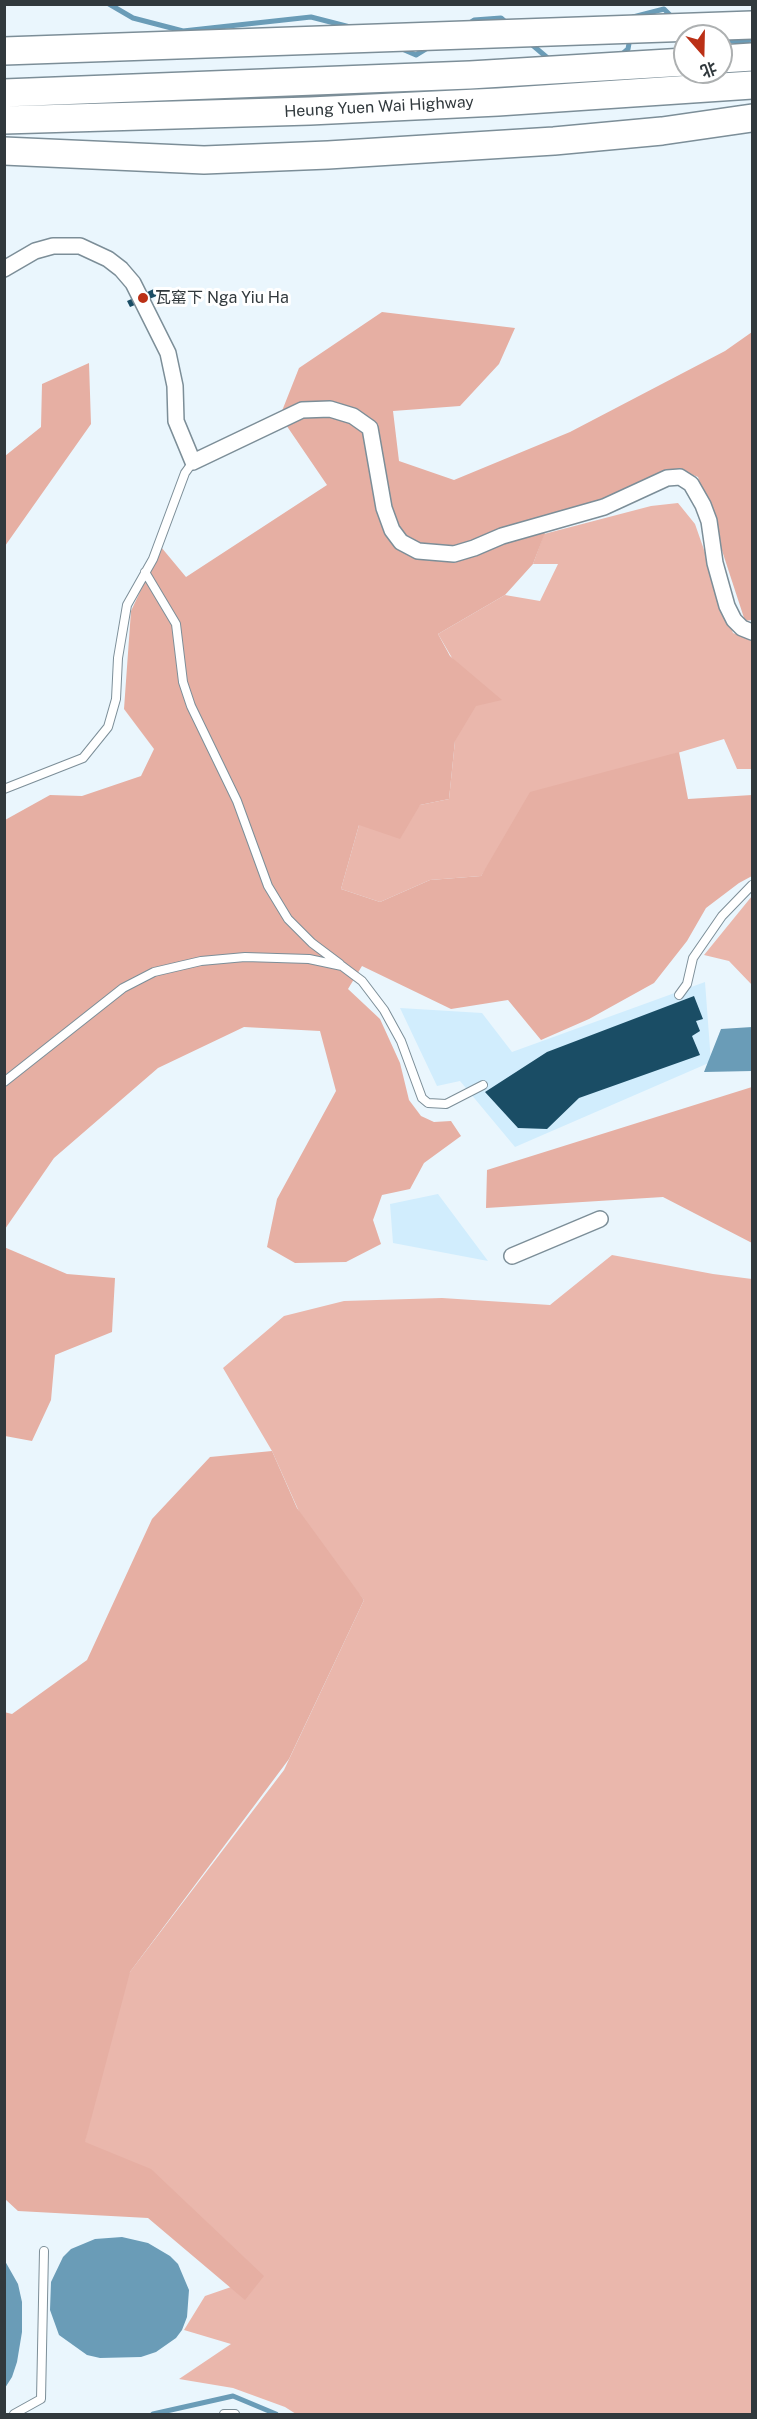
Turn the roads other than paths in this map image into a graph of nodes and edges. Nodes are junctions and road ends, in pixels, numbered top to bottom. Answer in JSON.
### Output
{"nodes":[{"id":1,"x":753,"y":25,"type":"edge"},
{"id":2,"x":4,"y":51,"type":"edge"},
{"id":3,"x":753,"y":57,"type":"edge"},
{"id":4,"x":733,"y":58,"type":"edge"},
{"id":5,"x":673,"y":63,"type":"edge"},
{"id":6,"x":753,"y":85,"type":"edge"},
{"id":7,"x":4,"y":93,"type":"edge"},
{"id":8,"x":753,"y":118,"type":"edge"},
{"id":9,"x":4,"y":120,"type":"edge"},
{"id":10,"x":4,"y":150,"type":"edge"},
{"id":11,"x":4,"y":268,"type":"edge"},
{"id":12,"x":193,"y":462,"type":"junction"},
{"id":13,"x":145,"y":572,"type":"junction"},
{"id":14,"x":753,"y":632,"type":"edge"},
{"id":15,"x":4,"y":789,"type":"edge"},
{"id":16,"x":753,"y":885,"type":"edge"},
{"id":17,"x":342,"y":966,"type":"junction"},
{"id":18,"x":679,"y":995,"type":"dead end"},
{"id":19,"x":4,"y":1082,"type":"edge"},
{"id":20,"x":483,"y":1085,"type":"dead end"},
{"id":21,"x":600,"y":1219,"type":"dead end"},
{"id":22,"x":512,"y":1256,"type":"dead end"},
{"id":23,"x":44,"y":2251,"type":"dead end"},
{"id":24,"x":14,"y":2415,"type":"edge"},
{"id":25,"x":224,"y":2415,"type":"edge"},
{"id":26,"x":235,"y":2415,"type":"edge"}],
"edges":[{"from":1,"to":2,"type":"highway"},
{"from":3,"to":4,"type":"highway"},
{"from":5,"to":7,"type":"highway","name":"Heung Yuen Wai Highway"},
{"from":6,"to":9,"type":"highway","name":"Heung Yuen Wai Highway"},
{"from":8,"to":10,"type":"highway"},
{"from":11,"to":12,"type":"street"},
{"from":12,"to":13,"type":"lane"},
{"from":12,"to":14,"type":"street"},
{"from":13,"to":15,"type":"lane"},
{"from":13,"to":17,"type":"lane"},
{"from":16,"to":18,"type":"lane"},
{"from":17,"to":19,"type":"lane"},
{"from":17,"to":20,"type":"lane"},
{"from":21,"to":22,"type":"street"},
{"from":23,"to":24,"type":"lane"},
{"from":25,"to":26,"type":"lane"}]}
